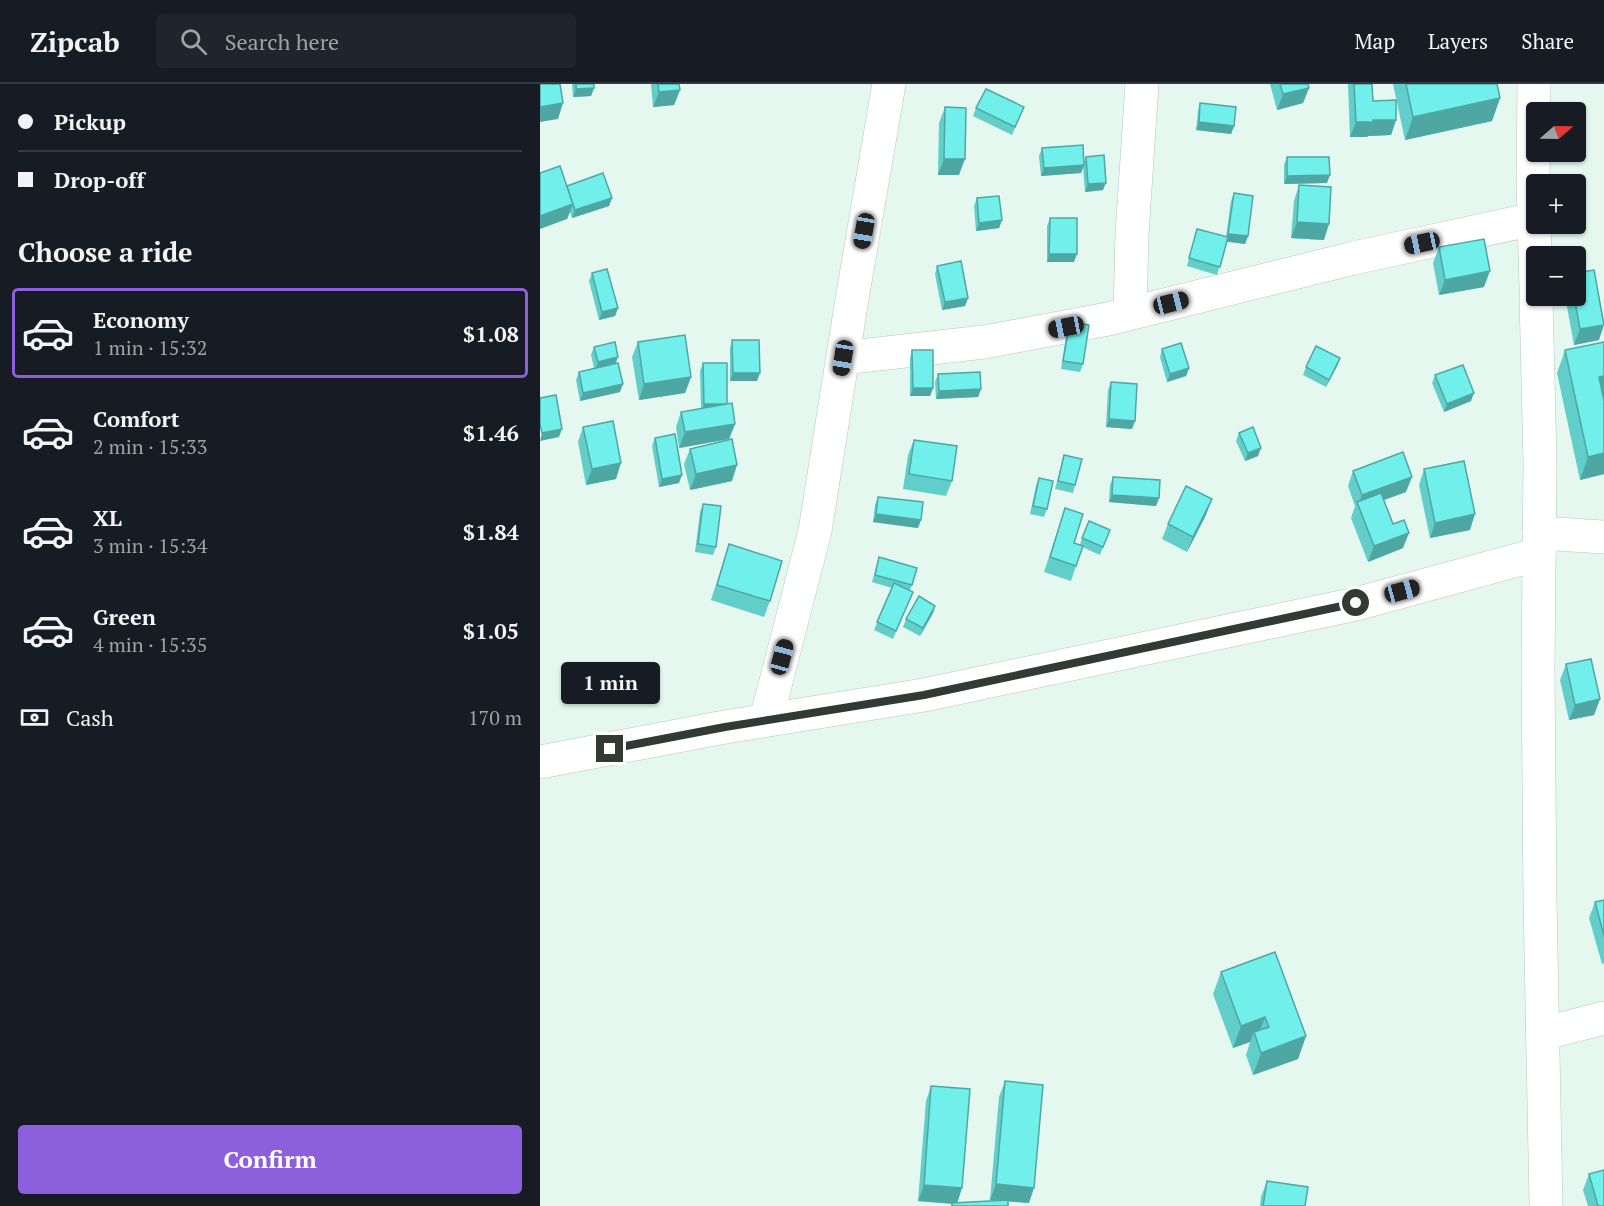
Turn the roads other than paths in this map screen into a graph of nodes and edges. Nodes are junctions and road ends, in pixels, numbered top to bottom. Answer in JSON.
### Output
{"nodes":[{"id":1,"x":889,"y":84,"type":"edge"},
{"id":2,"x":1142,"y":84,"type":"edge"},
{"id":3,"x":1534,"y":84,"type":"edge"},
{"id":4,"x":1534,"y":174,"type":"edge"},
{"id":5,"x":1526,"y":221,"type":"edge"},
{"id":6,"x":1536,"y":306,"type":"edge"},
{"id":7,"x":1130,"y":313,"type":"junction"},
{"id":8,"x":843,"y":358,"type":"junction"},
{"id":9,"x":1604,"y":537,"type":"edge"},
{"id":10,"x":1539,"y":544,"type":"junction"},
{"id":11,"x":765,"y":720,"type":"junction"},
{"id":12,"x":540,"y":762,"type":"edge"},
{"id":13,"x":1604,"y":1018,"type":"edge"},
{"id":14,"x":1542,"y":1034,"type":"junction"},
{"id":15,"x":1546,"y":1206,"type":"edge"}],
"edges":[{"from":1,"to":8,"type":"street"},
{"from":2,"to":7,"type":"street"},
{"from":3,"to":4,"type":"street"},
{"from":5,"to":7,"type":"street"},
{"from":6,"to":10,"type":"street"},
{"from":7,"to":8,"type":"street"},
{"from":8,"to":11,"type":"street"},
{"from":9,"to":10,"type":"street"},
{"from":10,"to":11,"type":"street"},
{"from":10,"to":14,"type":"street"},
{"from":11,"to":12,"type":"street"},
{"from":13,"to":14,"type":"street"},
{"from":14,"to":15,"type":"street"}]}
